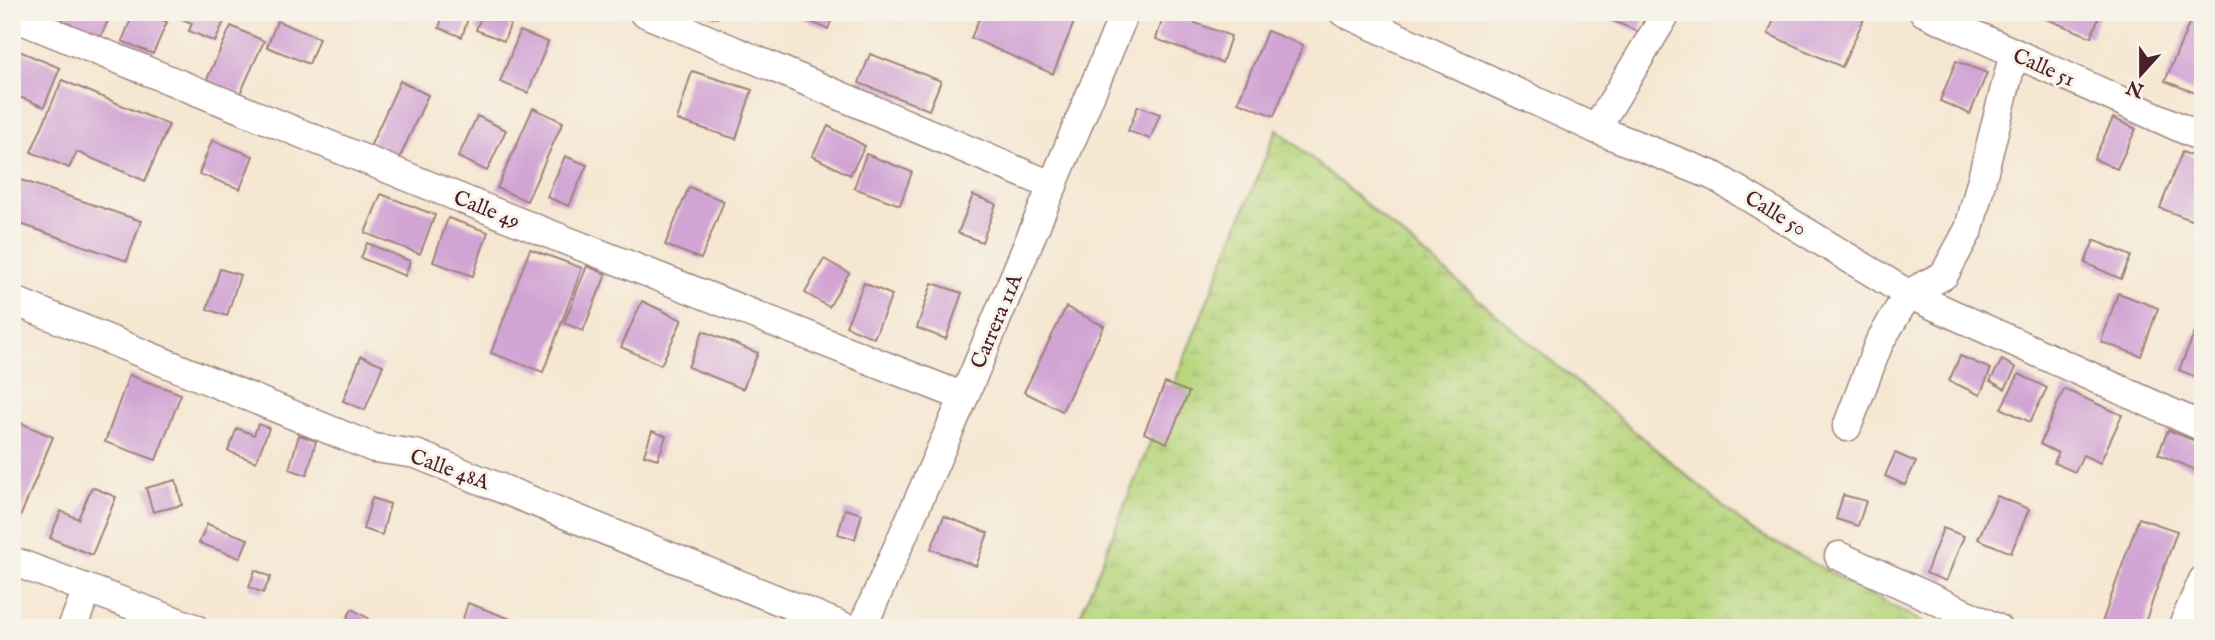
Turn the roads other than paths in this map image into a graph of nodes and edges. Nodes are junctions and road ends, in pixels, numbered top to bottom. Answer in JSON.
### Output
{"nodes":[{"id":1,"x":643,"y":12,"type":"edge"},
{"id":2,"x":1125,"y":12,"type":"edge"},
{"id":3,"x":1343,"y":12,"type":"edge"},
{"id":4,"x":1667,"y":12,"type":"edge"},
{"id":5,"x":1924,"y":12,"type":"edge"},
{"id":6,"x":12,"y":16,"type":"edge"},
{"id":7,"x":2014,"y":53,"type":"junction"},
{"id":8,"x":1596,"y":129,"type":"junction"},
{"id":9,"x":2203,"y":138,"type":"edge"},
{"id":10,"x":1053,"y":186,"type":"junction"},
{"id":11,"x":1908,"y":294,"type":"junction"},
{"id":12,"x":12,"y":300,"type":"edge"},
{"id":13,"x":964,"y":397,"type":"junction"},
{"id":14,"x":1847,"y":427,"type":"dead end"},
{"id":15,"x":2203,"y":427,"type":"edge"},
{"id":16,"x":1839,"y":556,"type":"dead end"},
{"id":17,"x":12,"y":561,"type":"edge"},
{"id":18,"x":2203,"y":580,"type":"edge"},
{"id":19,"x":87,"y":590,"type":"junction"},
{"id":20,"x":72,"y":628,"type":"edge"},
{"id":21,"x":194,"y":628,"type":"edge"},
{"id":22,"x":847,"y":628,"type":"edge"},
{"id":23,"x":862,"y":628,"type":"edge"},
{"id":24,"x":1997,"y":628,"type":"edge"},
{"id":25,"x":2182,"y":628,"type":"edge"}],
"edges":[{"from":1,"to":10,"type":"street"},
{"from":2,"to":10,"type":"street","name":"Carrera 11A"},
{"from":3,"to":8,"type":"street","name":"Calle 50"},
{"from":4,"to":8,"type":"street"},
{"from":5,"to":7,"type":"street","name":"Calle 51"},
{"from":6,"to":13,"type":"street","name":"Calle 49"},
{"from":7,"to":9,"type":"street","name":"Calle 51"},
{"from":7,"to":11,"type":"street"},
{"from":8,"to":11,"type":"street","name":"Calle 50"},
{"from":10,"to":13,"type":"street","name":"Carrera 11A"},
{"from":11,"to":14,"type":"street"},
{"from":11,"to":15,"type":"street","name":"Calle 50"},
{"from":12,"to":22,"type":"street","name":"Calle 48A"},
{"from":13,"to":23,"type":"street","name":"Carrera 11A"},
{"from":16,"to":24,"type":"street"},
{"from":17,"to":19,"type":"street"},
{"from":18,"to":25,"type":"street"},
{"from":19,"to":20,"type":"street"},
{"from":19,"to":21,"type":"street"}]}
